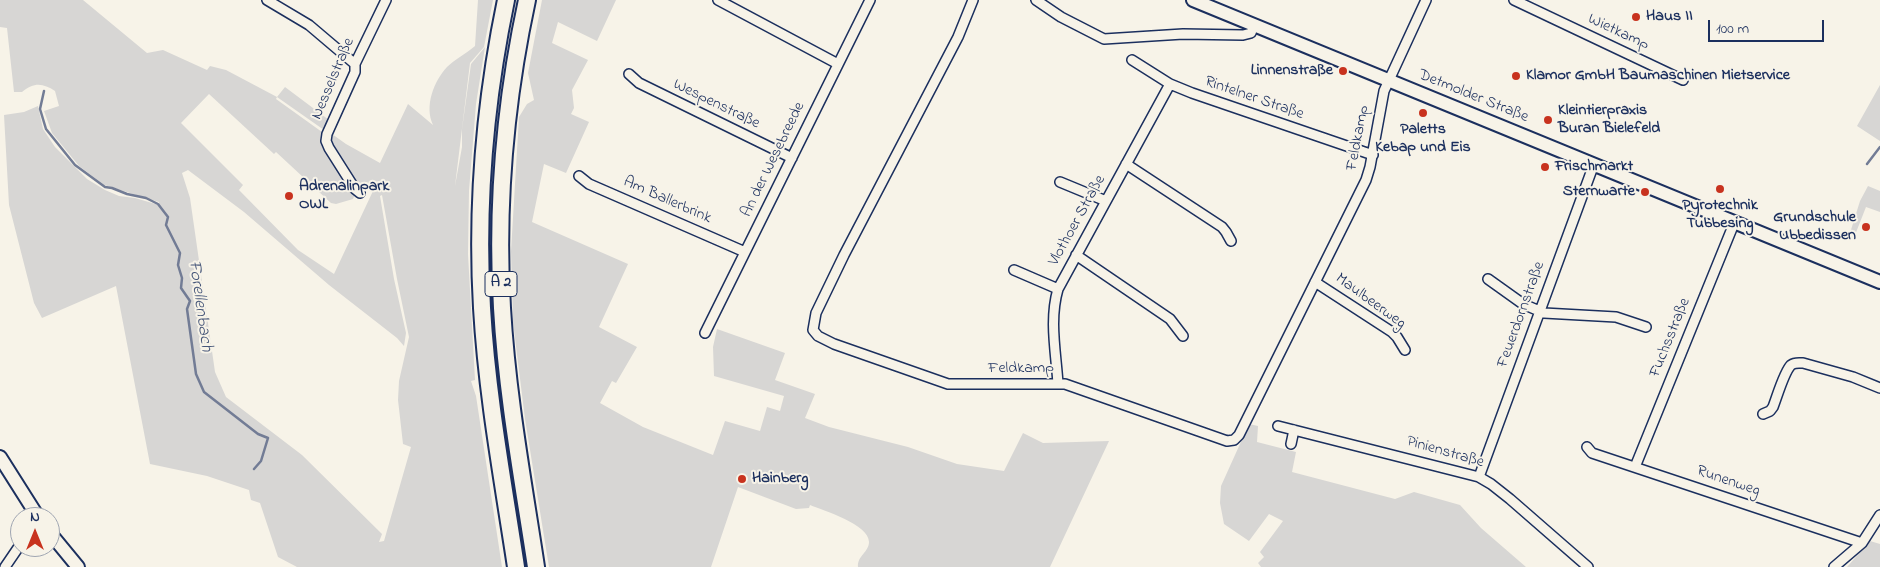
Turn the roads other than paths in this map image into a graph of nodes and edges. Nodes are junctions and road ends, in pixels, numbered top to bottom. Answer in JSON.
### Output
{"nodes":[{"id":1,"x":267,"y":0,"type":"edge"},
{"id":2,"x":386,"y":0,"type":"edge"},
{"id":3,"x":506,"y":0,"type":"edge"},
{"id":4,"x":526,"y":0,"type":"edge"},
{"id":5,"x":718,"y":0,"type":"edge"},
{"id":6,"x":870,"y":0,"type":"edge"},
{"id":7,"x":973,"y":0,"type":"edge"},
{"id":8,"x":1036,"y":0,"type":"edge"},
{"id":9,"x":1426,"y":0,"type":"edge"},
{"id":10,"x":1514,"y":0,"type":"edge"},
{"id":11,"x":1199,"y":1,"type":"edge"},
{"id":12,"x":1254,"y":25,"type":"junction"},
{"id":13,"x":1132,"y":60,"type":"dead end"},
{"id":14,"x":356,"y":64,"type":"junction"},
{"id":15,"x":838,"y":64,"type":"junction"},
{"id":16,"x":629,"y":74,"type":"dead end"},
{"id":17,"x":1389,"y":80,"type":"junction"},
{"id":18,"x":1684,"y":80,"type":"dead end"},
{"id":19,"x":1170,"y":84,"type":"junction"},
{"id":20,"x":1373,"y":155,"type":"junction"},
{"id":21,"x":792,"y":158,"type":"junction"},
{"id":22,"x":1126,"y":164,"type":"junction"},
{"id":23,"x":1594,"y":164,"type":"junction"},
{"id":24,"x":579,"y":176,"type":"dead end"},
{"id":25,"x":1060,"y":182,"type":"dead end"},
{"id":26,"x":360,"y":193,"type":"dead end"},
{"id":27,"x":1106,"y":201,"type":"junction"},
{"id":28,"x":1735,"y":221,"type":"junction"},
{"id":29,"x":1231,"y":241,"type":"dead end"},
{"id":30,"x":745,"y":252,"type":"junction"},
{"id":31,"x":1076,"y":255,"type":"junction"},
{"id":32,"x":1014,"y":270,"type":"dead end"},
{"id":33,"x":1488,"y":279,"type":"dead end"},
{"id":34,"x":1315,"y":282,"type":"junction"},
{"id":35,"x":1880,"y":282,"type":"edge"},
{"id":36,"x":1058,"y":289,"type":"junction"},
{"id":37,"x":1540,"y":311,"type":"junction"},
{"id":38,"x":1646,"y":327,"type":"dead end"},
{"id":39,"x":705,"y":333,"type":"dead end"},
{"id":40,"x":1183,"y":336,"type":"dead end"},
{"id":41,"x":1405,"y":350,"type":"dead end"},
{"id":42,"x":1058,"y":384,"type":"junction"},
{"id":43,"x":1880,"y":388,"type":"edge"},
{"id":44,"x":1764,"y":414,"type":"dead end"},
{"id":45,"x":1278,"y":426,"type":"dead end"},
{"id":46,"x":1294,"y":430,"type":"junction"},
{"id":47,"x":1291,"y":444,"type":"dead end"},
{"id":48,"x":1587,"y":447,"type":"dead end"},
{"id":49,"x":0,"y":457,"type":"edge"},
{"id":50,"x":1635,"y":467,"type":"junction"},
{"id":51,"x":1479,"y":477,"type":"junction"},
{"id":52,"x":32,"y":507,"type":"edge"},
{"id":53,"x":1880,"y":516,"type":"edge"},
{"id":54,"x":1862,"y":543,"type":"junction"},
{"id":55,"x":60,"y":545,"type":"edge"},
{"id":56,"x":78,"y":567,"type":"edge"},
{"id":57,"x":516,"y":567,"type":"edge"},
{"id":58,"x":536,"y":567,"type":"edge"},
{"id":59,"x":1588,"y":567,"type":"edge"},
{"id":60,"x":1834,"y":567,"type":"edge"}],
"edges":[{"from":1,"to":14,"type":"street"},
{"from":2,"to":14,"type":"street","name":"Nesselstraße"},
{"from":3,"to":57,"type":"highway","number":"A 2"},
{"from":4,"to":58,"type":"highway","number":"A 2"},
{"from":5,"to":15,"type":"street"},
{"from":6,"to":15,"type":"street","name":"An der Wesebreede"},
{"from":7,"to":42,"type":"street","name":"Feldkamp"},
{"from":8,"to":12,"type":"street"},
{"from":9,"to":17,"type":"street"},
{"from":10,"to":18,"type":"street","name":"Wietkamp"},
{"from":11,"to":12,"type":"street","name":"Detmolder Straße"},
{"from":12,"to":17,"type":"street","name":"Detmolder Straße"},
{"from":13,"to":19,"type":"street","name":"Rintelner Straße"},
{"from":14,"to":26,"type":"street","name":"Nesselstraße"},
{"from":15,"to":21,"type":"street","name":"An der Wesebreede"},
{"from":16,"to":21,"type":"street","name":"Wespenstraße"},
{"from":17,"to":20,"type":"street","name":"Feldkamp"},
{"from":17,"to":23,"type":"street","name":"Detmolder Straße"},
{"from":19,"to":20,"type":"street","name":"Rintelner Straße"},
{"from":19,"to":22,"type":"street","name":"Vlothoer Straße"},
{"from":20,"to":34,"type":"street","name":"Feldkamp"},
{"from":21,"to":30,"type":"street","name":"An der Wesebreede"},
{"from":22,"to":27,"type":"street","name":"Vlothoer Straße"},
{"from":22,"to":29,"type":"street"},
{"from":23,"to":28,"type":"street","name":"Detmolder Straße"},
{"from":23,"to":37,"type":"street","name":"Feuerdornstraße"},
{"from":24,"to":30,"type":"street","name":"Am Ballerbrink"},
{"from":25,"to":27,"type":"street"},
{"from":27,"to":31,"type":"street","name":"Vlothoer Straße"},
{"from":28,"to":35,"type":"street","name":"Detmolder Straße"},
{"from":28,"to":50,"type":"street","name":"Fuchsstraße"},
{"from":30,"to":39,"type":"street","name":"An der Wesebreede"},
{"from":31,"to":36,"type":"street","name":"Vlothoer Straße"},
{"from":31,"to":40,"type":"street"},
{"from":32,"to":36,"type":"street"},
{"from":33,"to":37,"type":"street"},
{"from":34,"to":41,"type":"street","name":"Maulbeerweg"},
{"from":34,"to":42,"type":"street","name":"Feldkamp"},
{"from":36,"to":42,"type":"street","name":"Vlothoer Straße"},
{"from":37,"to":38,"type":"street"},
{"from":37,"to":51,"type":"street","name":"Feuerdornstraße"},
{"from":43,"to":44,"type":"street"},
{"from":45,"to":46,"type":"street","name":"Pinienstraße"},
{"from":46,"to":47,"type":"street"},
{"from":46,"to":51,"type":"street","name":"Pinienstraße"},
{"from":48,"to":50,"type":"street","name":"Runenweg"},
{"from":49,"to":52,"type":"street"},
{"from":50,"to":54,"type":"street","name":"Runenweg"},
{"from":51,"to":59,"type":"street","name":"Pinienstraße"},
{"from":53,"to":54,"type":"street"},
{"from":54,"to":60,"type":"street"},
{"from":55,"to":56,"type":"street"}]}
